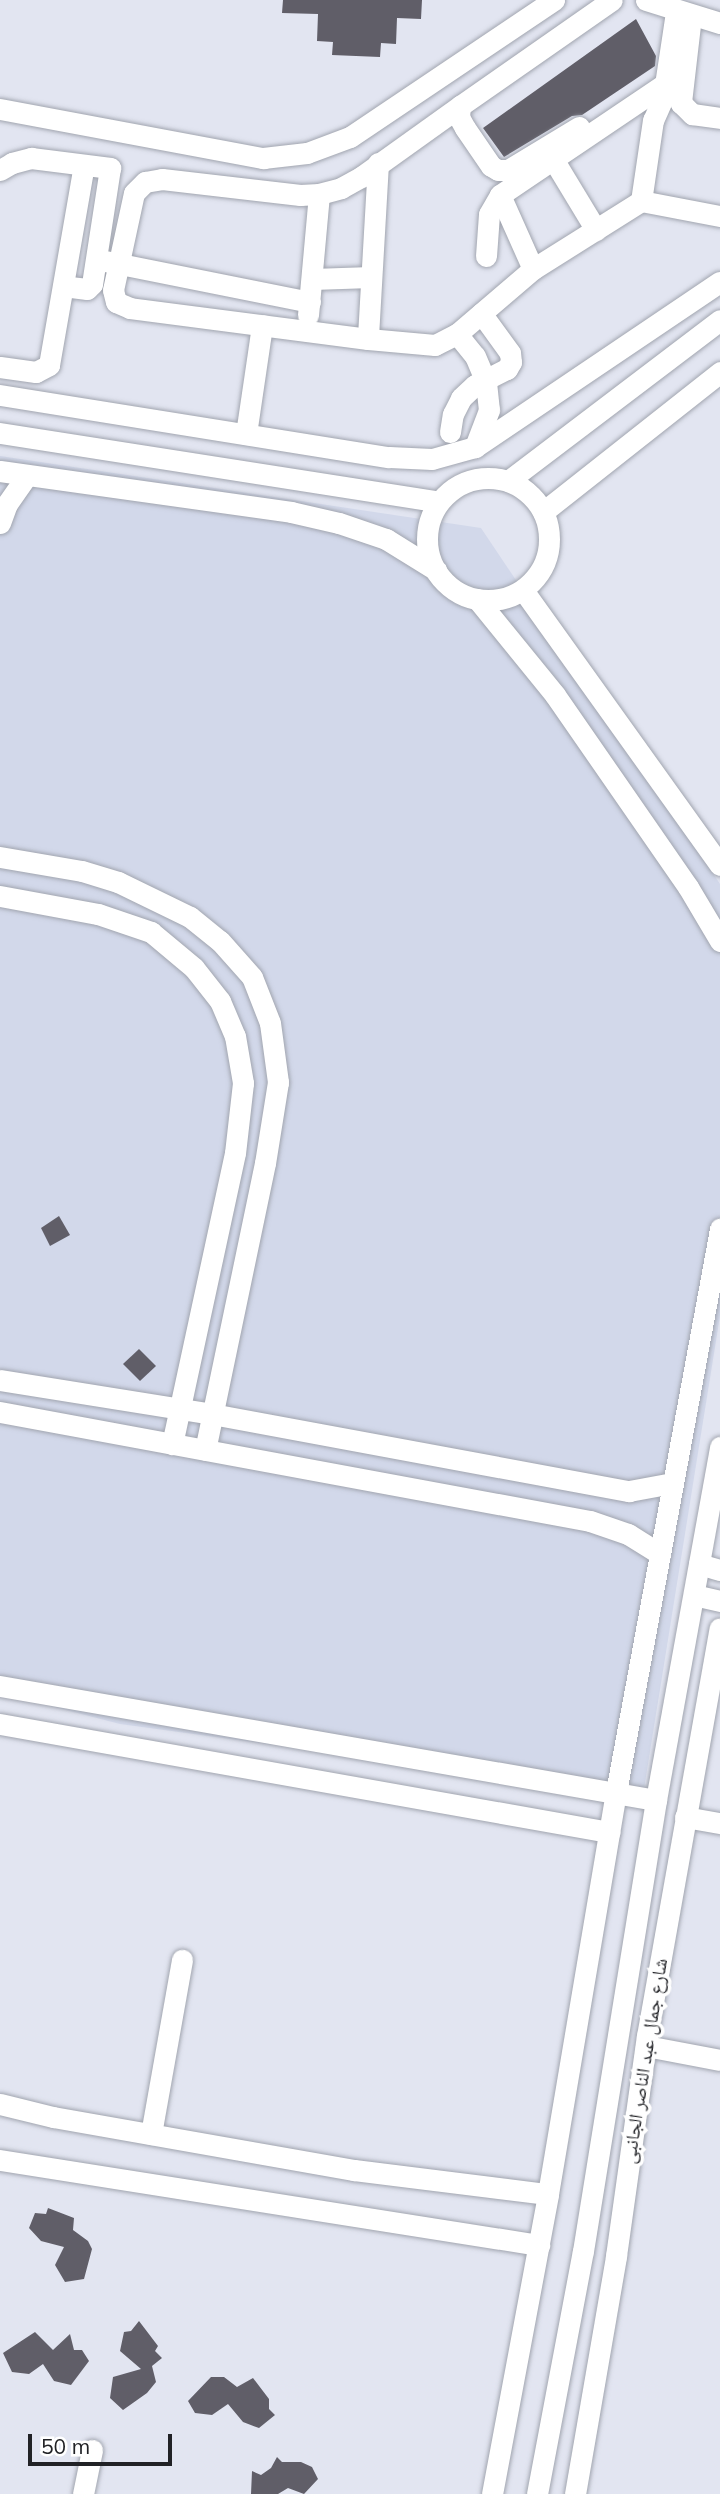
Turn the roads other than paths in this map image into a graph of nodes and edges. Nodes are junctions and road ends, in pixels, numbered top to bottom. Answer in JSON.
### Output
{"nodes":[{"id":1,"x":554,"y":0,"type":"edge"},
{"id":2,"x":612,"y":0,"type":"edge"},
{"id":3,"x":646,"y":0,"type":"edge"},
{"id":4,"x":683,"y":14,"type":"junction"},
{"id":5,"x":719,"y":19,"type":"edge"},
{"id":6,"x":666,"y":83,"type":"junction"},
{"id":7,"x":460,"y":106,"type":"junction"},
{"id":8,"x":0,"y":109,"type":"edge"},
{"id":9,"x":720,"y":118,"type":"edge"},
{"id":10,"x":579,"y":127,"type":"dead end"},
{"id":11,"x":553,"y":159,"type":"junction"},
{"id":12,"x":379,"y":163,"type":"junction"},
{"id":13,"x":84,"y":165,"type":"junction"},
{"id":14,"x":0,"y":170,"type":"edge"},
{"id":15,"x":319,"y":194,"type":"junction"},
{"id":16,"x":500,"y":195,"type":"junction"},
{"id":17,"x":641,"y":201,"type":"junction"},
{"id":18,"x":720,"y":216,"type":"edge"},
{"id":19,"x":596,"y":230,"type":"junction"},
{"id":20,"x":486,"y":256,"type":"dead end"},
{"id":21,"x":96,"y":259,"type":"junction"},
{"id":22,"x":118,"y":264,"type":"junction"},
{"id":23,"x":534,"y":269,"type":"junction"},
{"id":24,"x":371,"y":277,"type":"junction"},
{"id":25,"x":312,"y":279,"type":"junction"},
{"id":26,"x":720,"y":282,"type":"edge"},
{"id":27,"x":63,"y":286,"type":"junction"},
{"id":28,"x":310,"y":302,"type":"junction"},
{"id":29,"x":481,"y":313,"type":"junction"},
{"id":30,"x":720,"y":320,"type":"edge"},
{"id":31,"x":262,"y":325,"type":"junction"},
{"id":32,"x":306,"y":331,"type":"junction"},
{"id":33,"x":457,"y":334,"type":"junction"},
{"id":34,"x":368,"y":339,"type":"junction"},
{"id":35,"x":0,"y":367,"type":"edge"},
{"id":36,"x":720,"y":372,"type":"edge"},
{"id":37,"x":486,"y":382,"type":"junction"},
{"id":38,"x":0,"y":395,"type":"edge"},
{"id":39,"x":450,"y":432,"type":"dead end"},
{"id":40,"x":0,"y":433,"type":"edge"},
{"id":41,"x":246,"y":434,"type":"junction"},
{"id":42,"x":475,"y":447,"type":"junction"},
{"id":43,"x":0,"y":471,"type":"edge"},
{"id":44,"x":27,"y":475,"type":"junction"},
{"id":45,"x":508,"y":481,"type":"junction"},
{"id":46,"x":439,"y":502,"type":"junction"},
{"id":47,"x":543,"y":512,"type":"junction"},
{"id":48,"x":0,"y":523,"type":"edge"},
{"id":49,"x":436,"y":569,"type":"junction"},
{"id":50,"x":523,"y":590,"type":"junction"},
{"id":51,"x":477,"y":599,"type":"junction"},
{"id":52,"x":0,"y":857,"type":"edge"},
{"id":53,"x":720,"y":865,"type":"edge"},
{"id":54,"x":0,"y":896,"type":"edge"},
{"id":55,"x":720,"y":941,"type":"edge"},
{"id":56,"x":720,"y":1229,"type":"edge"},
{"id":57,"x":0,"y":1380,"type":"edge"},
{"id":58,"x":181,"y":1411,"type":"junction"},
{"id":59,"x":0,"y":1412,"type":"edge"},
{"id":60,"x":212,"y":1413,"type":"junction"},
{"id":61,"x":172,"y":1444,"type":"junction"},
{"id":62,"x":720,"y":1447,"type":"edge"},
{"id":63,"x":205,"y":1450,"type":"junction"},
{"id":64,"x":672,"y":1483,"type":"junction"},
{"id":65,"x":660,"y":1554,"type":"junction"},
{"id":66,"x":699,"y":1564,"type":"junction"},
{"id":67,"x":720,"y":1570,"type":"edge"},
{"id":68,"x":694,"y":1595,"type":"junction"},
{"id":69,"x":720,"y":1601,"type":"edge"},
{"id":70,"x":720,"y":1628,"type":"edge"},
{"id":71,"x":0,"y":1686,"type":"edge"},
{"id":72,"x":61,"y":1698,"type":"junction"},
{"id":73,"x":0,"y":1724,"type":"edge"},
{"id":74,"x":54,"y":1735,"type":"junction"},
{"id":75,"x":616,"y":1792,"type":"junction"},
{"id":76,"x":656,"y":1800,"type":"junction"},
{"id":77,"x":685,"y":1817,"type":"junction"},
{"id":78,"x":720,"y":1823,"type":"edge"},
{"id":79,"x":609,"y":1832,"type":"junction"},
{"id":80,"x":182,"y":1960,"type":"dead end"},
{"id":81,"x":617,"y":2031,"type":"junction"},
{"id":82,"x":647,"y":2041,"type":"junction"},
{"id":83,"x":720,"y":2060,"type":"edge"},
{"id":84,"x":0,"y":2104,"type":"edge"},
{"id":85,"x":151,"y":2134,"type":"junction"},
{"id":86,"x":0,"y":2160,"type":"edge"},
{"id":87,"x":548,"y":2194,"type":"junction"},
{"id":88,"x":539,"y":2245,"type":"junction"},
{"id":89,"x":583,"y":2251,"type":"junction"},
{"id":90,"x":616,"y":2256,"type":"junction"},
{"id":91,"x":92,"y":2451,"type":"dead end"},
{"id":92,"x":83,"y":2494,"type":"edge"},
{"id":93,"x":494,"y":2494,"type":"edge"},
{"id":94,"x":537,"y":2494,"type":"edge"},
{"id":95,"x":575,"y":2494,"type":"edge"}],
"edges":[{"from":1,"to":8,"type":"street"},
{"from":2,"to":7,"type":"street"},
{"from":3,"to":4,"type":"street"},
{"from":4,"to":5,"type":"street"},
{"from":4,"to":6,"type":"street"},
{"from":4,"to":9,"type":"street"},
{"from":6,"to":11,"type":"street"},
{"from":6,"to":17,"type":"street"},
{"from":7,"to":10,"type":"street"},
{"from":7,"to":12,"type":"street"},
{"from":11,"to":16,"type":"street"},
{"from":11,"to":19,"type":"street"},
{"from":12,"to":15,"type":"street"},
{"from":12,"to":24,"type":"street"},
{"from":13,"to":14,"type":"street"},
{"from":13,"to":21,"type":"street"},
{"from":13,"to":27,"type":"street"},
{"from":15,"to":22,"type":"street"},
{"from":15,"to":25,"type":"street"},
{"from":16,"to":20,"type":"street"},
{"from":16,"to":23,"type":"street"},
{"from":17,"to":18,"type":"street"},
{"from":17,"to":19,"type":"street"},
{"from":19,"to":23,"type":"street"},
{"from":21,"to":22,"type":"street"},
{"from":21,"to":27,"type":"street"},
{"from":22,"to":28,"type":"street"},
{"from":22,"to":31,"type":"street"},
{"from":23,"to":29,"type":"street"},
{"from":24,"to":25,"type":"street"},
{"from":24,"to":34,"type":"street"},
{"from":25,"to":28,"type":"street"},
{"from":26,"to":42,"type":"street"},
{"from":27,"to":35,"type":"street"},
{"from":28,"to":32,"type":"street"},
{"from":29,"to":33,"type":"street"},
{"from":29,"to":37,"type":"street"},
{"from":30,"to":45,"type":"street"},
{"from":31,"to":32,"type":"street"},
{"from":31,"to":41,"type":"street"},
{"from":32,"to":34,"type":"street"},
{"from":33,"to":34,"type":"street"},
{"from":33,"to":37,"type":"street"},
{"from":36,"to":47,"type":"street"},
{"from":37,"to":39,"type":"street"},
{"from":37,"to":42,"type":"street"},
{"from":38,"to":41,"type":"street"},
{"from":40,"to":46,"type":"street"},
{"from":41,"to":42,"type":"street"},
{"from":43,"to":44,"type":"street"},
{"from":44,"to":48,"type":"street"},
{"from":44,"to":49,"type":"street"},
{"from":45,"to":46,"type":"street"},
{"from":45,"to":47,"type":"street"},
{"from":46,"to":49,"type":"street"},
{"from":47,"to":50,"type":"street"},
{"from":49,"to":51,"type":"street"},
{"from":50,"to":51,"type":"street"},
{"from":50,"to":53,"type":"street"},
{"from":51,"to":55,"type":"street"},
{"from":52,"to":60,"type":"street"},
{"from":54,"to":58,"type":"street"},
{"from":56,"to":64,"type":"street"},
{"from":57,"to":58,"type":"street"},
{"from":58,"to":60,"type":"street"},
{"from":58,"to":61,"type":"street"},
{"from":59,"to":61,"type":"street"},
{"from":60,"to":63,"type":"street"},
{"from":60,"to":64,"type":"street"},
{"from":61,"to":63,"type":"street"},
{"from":62,"to":66,"type":"street"},
{"from":63,"to":65,"type":"street"},
{"from":64,"to":65,"type":"street"},
{"from":65,"to":75,"type":"street"},
{"from":66,"to":67,"type":"street"},
{"from":66,"to":68,"type":"street"},
{"from":68,"to":69,"type":"street"},
{"from":68,"to":76,"type":"street"},
{"from":70,"to":77,"type":"street","name":"شارع جمال عبد الناصر الجانبى"},
{"from":71,"to":72,"type":"street"},
{"from":72,"to":74,"type":"street"},
{"from":72,"to":75,"type":"street"},
{"from":73,"to":74,"type":"street"},
{"from":74,"to":79,"type":"street"},
{"from":75,"to":76,"type":"street"},
{"from":75,"to":79,"type":"street"},
{"from":76,"to":81,"type":"street"},
{"from":77,"to":78,"type":"street"},
{"from":77,"to":82,"type":"street","name":"شارع جمال عبد الناصر الجانبى"},
{"from":79,"to":87,"type":"street"},
{"from":80,"to":85,"type":"street"},
{"from":81,"to":82,"type":"street"},
{"from":81,"to":89,"type":"street"},
{"from":82,"to":83,"type":"street"},
{"from":82,"to":90,"type":"street","name":"شارع جمال عبد الناصر الجانبى"},
{"from":84,"to":85,"type":"street"},
{"from":85,"to":87,"type":"street"},
{"from":86,"to":88,"type":"street"},
{"from":87,"to":88,"type":"street"},
{"from":88,"to":93,"type":"street"},
{"from":89,"to":90,"type":"street"},
{"from":89,"to":94,"type":"street"},
{"from":90,"to":95,"type":"street","name":"شارع جمال عبد الناصر الجانبى"},
{"from":91,"to":92,"type":"street"}]}
